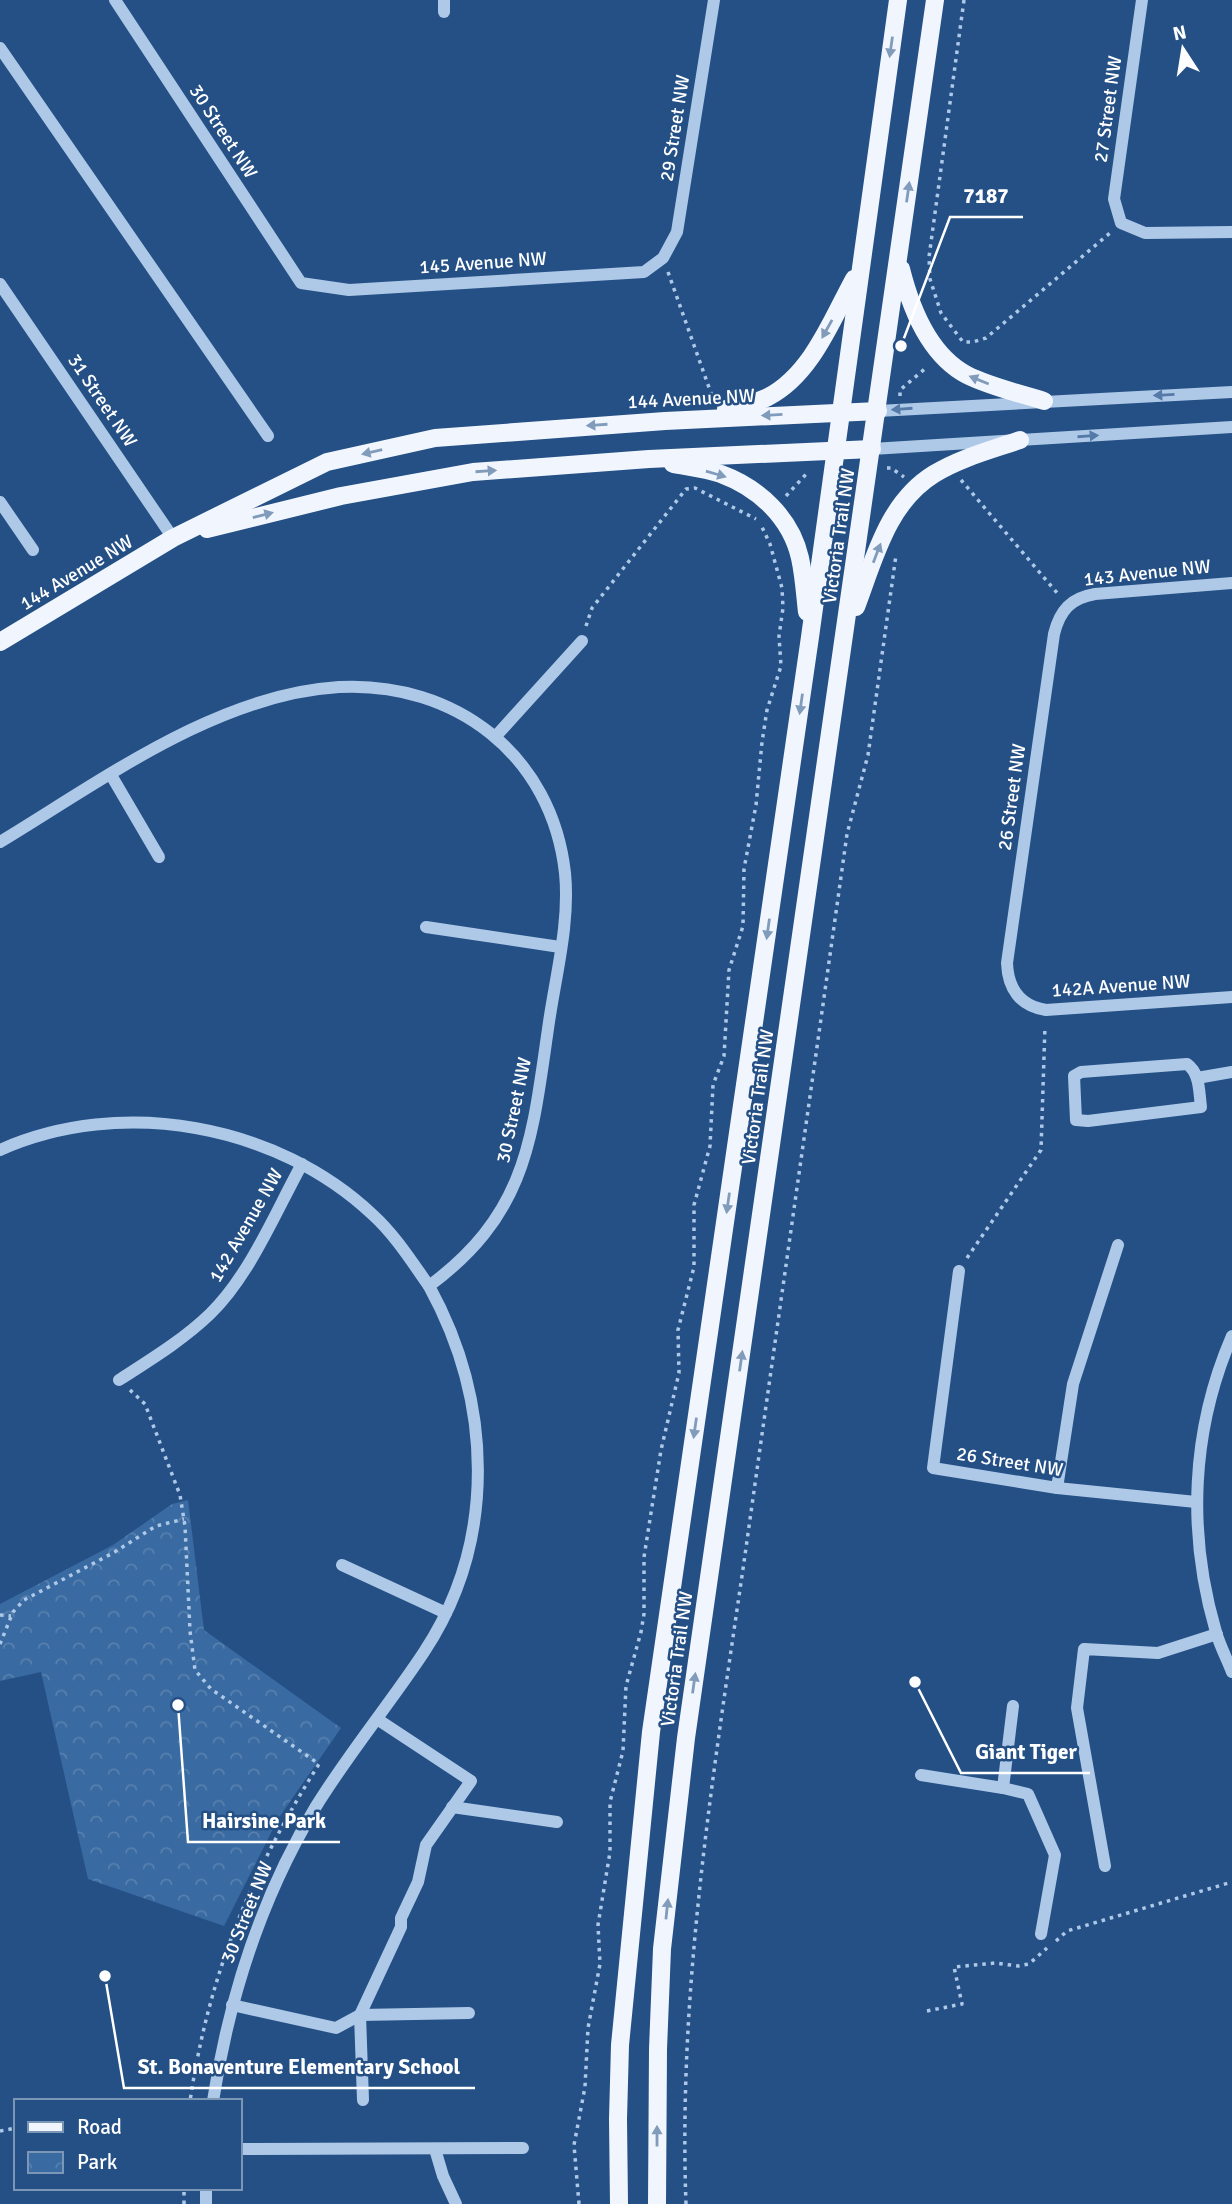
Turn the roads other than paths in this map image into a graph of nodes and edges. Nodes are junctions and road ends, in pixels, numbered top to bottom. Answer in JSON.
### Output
{"nodes":[{"id":1,"x":115,"y":0,"type":"edge"},
{"id":2,"x":715,"y":0,"type":"edge"},
{"id":3,"x":898,"y":0,"type":"edge"},
{"id":4,"x":935,"y":0,"type":"edge"},
{"id":5,"x":1142,"y":0,"type":"edge"},
{"id":6,"x":0,"y":48,"type":"edge"},
{"id":7,"x":1232,"y":232,"type":"edge"},
{"id":8,"x":663,"y":258,"type":"joint"},
{"id":9,"x":898,"y":259,"type":"junction"},
{"id":10,"x":859,"y":270,"type":"junction"},
{"id":11,"x":301,"y":283,"type":"joint"},
{"id":12,"x":0,"y":284,"type":"edge"},
{"id":13,"x":1232,"y":392,"type":"edge"},
{"id":14,"x":1044,"y":401,"type":"junction"},
{"id":15,"x":878,"y":411,"type":"junction"},
{"id":16,"x":840,"y":412,"type":"junction"},
{"id":17,"x":665,"y":421,"type":"junction"},
{"id":18,"x":1232,"y":427,"type":"edge"},
{"id":19,"x":268,"y":436,"type":"dead end"},
{"id":20,"x":1020,"y":440,"type":"junction"},
{"id":21,"x":873,"y":449,"type":"junction"},
{"id":22,"x":834,"y":451,"type":"junction"},
{"id":23,"x":649,"y":459,"type":"junction"},
{"id":24,"x":0,"y":502,"type":"edge"},
{"id":25,"x":173,"y":538,"type":"junction"},
{"id":26,"x":33,"y":550,"type":"dead end"},
{"id":27,"x":1232,"y":583,"type":"edge"},
{"id":28,"x":1068,"y":605,"type":"joint"},
{"id":29,"x":810,"y":637,"type":"junction"},
{"id":30,"x":844,"y":640,"type":"junction"},
{"id":31,"x":582,"y":641,"type":"road end"},
{"id":32,"x":0,"y":642,"type":"edge"},
{"id":33,"x":496,"y":736,"type":"junction"},
{"id":34,"x":111,"y":775,"type":"junction"},
{"id":35,"x":0,"y":842,"type":"edge"},
{"id":36,"x":159,"y":857,"type":"dead end"},
{"id":37,"x":426,"y":927,"type":"dead end"},
{"id":38,"x":560,"y":947,"type":"junction"},
{"id":39,"x":1017,"y":996,"type":"joint"},
{"id":40,"x":1232,"y":997,"type":"edge"},
{"id":41,"x":1232,"y":1072,"type":"edge"},
{"id":42,"x":1197,"y":1078,"type":"junction"},
{"id":43,"x":0,"y":1150,"type":"edge"},
{"id":44,"x":302,"y":1164,"type":"junction"},
{"id":45,"x":1118,"y":1245,"type":"dead end"},
{"id":46,"x":959,"y":1271,"type":"road end"},
{"id":47,"x":429,"y":1286,"type":"junction"},
{"id":48,"x":1232,"y":1336,"type":"edge"},
{"id":49,"x":119,"y":1380,"type":"road end"},
{"id":50,"x":1056,"y":1488,"type":"junction"},
{"id":51,"x":1196,"y":1502,"type":"junction"},
{"id":52,"x":342,"y":1565,"type":"dead end"},
{"id":53,"x":446,"y":1613,"type":"junction"},
{"id":54,"x":1217,"y":1634,"type":"junction"},
{"id":55,"x":1232,"y":1672,"type":"edge"},
{"id":56,"x":1013,"y":1706,"type":"dead end"},
{"id":57,"x":377,"y":1719,"type":"junction"},
{"id":58,"x":921,"y":1775,"type":"dead end"},
{"id":59,"x":1003,"y":1788,"type":"junction"},
{"id":60,"x":452,"y":1807,"type":"junction"},
{"id":61,"x":557,"y":1822,"type":"dead end"},
{"id":62,"x":1105,"y":1866,"type":"dead end"},
{"id":63,"x":1041,"y":1934,"type":"dead end"},
{"id":64,"x":232,"y":2005,"type":"junction"},
{"id":65,"x":468,"y":2013,"type":"dead end"},
{"id":66,"x":360,"y":2015,"type":"junction"},
{"id":67,"x":213,"y":2099,"type":"edge"},
{"id":68,"x":363,"y":2100,"type":"dead end"},
{"id":69,"x":523,"y":2148,"type":"dead end"},
{"id":70,"x":242,"y":2149,"type":"edge"},
{"id":71,"x":435,"y":2149,"type":"junction"},
{"id":72,"x":456,"y":2204,"type":"edge"},
{"id":73,"x":619,"y":2204,"type":"edge"},
{"id":74,"x":657,"y":2204,"type":"edge"}],
"edges":[{"from":1,"to":11,"type":"street","name":"30 Street NW"},
{"from":2,"to":8,"type":"street","name":"29 Street NW"},
{"from":3,"to":10,"type":"main road","name":"Victoria Trail NW","one_way":true},
{"from":9,"to":4,"type":"main road","name":"Victoria Trail NW","one_way":true},
{"from":5,"to":7,"type":"street","name":"27 Street NW"},
{"from":6,"to":19,"type":"street"},
{"from":8,"to":11,"type":"street","name":"145 Avenue NW"},
{"from":14,"to":9,"type":"main road","one_way":true},
{"from":9,"to":15,"type":"main road","name":"Victoria Trail NW"},
{"from":10,"to":16,"type":"main road","name":"Victoria Trail NW"},
{"from":10,"to":17,"type":"main road","one_way":true},
{"from":12,"to":25,"type":"street","name":"31 Street NW"},
{"from":13,"to":14,"type":"street","name":"144 Avenue NW","one_way":true},
{"from":14,"to":15,"type":"street","name":"144 Avenue NW","one_way":true},
{"from":15,"to":16,"type":"main road","name":"144 Avenue NW"},
{"from":15,"to":21,"type":"main road","name":"Victoria Trail NW"},
{"from":16,"to":17,"type":"main road","name":"144 Avenue NW","one_way":true},
{"from":16,"to":22,"type":"main road","name":"Victoria Trail NW"},
{"from":17,"to":25,"type":"main road","name":"144 Avenue NW","one_way":true},
{"from":20,"to":18,"type":"street","name":"144 Avenue NW","one_way":true},
{"from":20,"to":21,"type":"street","name":"144 Avenue NW"},
{"from":30,"to":20,"type":"main road","one_way":true},
{"from":21,"to":22,"type":"main road","name":"144 Avenue NW"},
{"from":21,"to":30,"type":"main road","name":"Victoria Trail NW"},
{"from":22,"to":23,"type":"main road","name":"144 Avenue NW"},
{"from":22,"to":29,"type":"main road","name":"Victoria Trail NW"},
{"from":25,"to":23,"type":"main road","name":"144 Avenue NW","one_way":true},
{"from":23,"to":29,"type":"main road","one_way":true},
{"from":24,"to":26,"type":"street"},
{"from":25,"to":32,"type":"main road","name":"144 Avenue NW"},
{"from":27,"to":28,"type":"street","name":"143 Avenue NW"},
{"from":28,"to":39,"type":"street","name":"26 Street NW"},
{"from":29,"to":73,"type":"main road","name":"Victoria Trail NW","one_way":true},
{"from":74,"to":30,"type":"main road","name":"Victoria Trail NW","one_way":true},
{"from":31,"to":33,"type":"street"},
{"from":33,"to":34,"type":"street"},
{"from":33,"to":38,"type":"street","name":"30 Street NW"},
{"from":34,"to":35,"type":"street"},
{"from":34,"to":36,"type":"street"},
{"from":37,"to":38,"type":"street"},
{"from":38,"to":47,"type":"street","name":"30 Street NW"},
{"from":39,"to":40,"type":"street","name":"142A Avenue NW"},
{"from":41,"to":42,"type":"street"},
{"from":42,"to":42,"type":"street"},
{"from":43,"to":44,"type":"street","name":"142 Avenue NW"},
{"from":44,"to":47,"type":"street","name":"142 Avenue NW"},
{"from":44,"to":49,"type":"street","name":"142 Avenue NW"},
{"from":45,"to":50,"type":"street"},
{"from":46,"to":50,"type":"street","name":"26 Street NW"},
{"from":47,"to":53,"type":"street","name":"30 Street NW"},
{"from":48,"to":51,"type":"street"},
{"from":50,"to":51,"type":"street","name":"26 Street NW"},
{"from":51,"to":54,"type":"street"},
{"from":52,"to":53,"type":"street"},
{"from":53,"to":57,"type":"street","name":"30 Street NW"},
{"from":54,"to":55,"type":"street"},
{"from":54,"to":62,"type":"street"},
{"from":56,"to":59,"type":"street"},
{"from":57,"to":60,"type":"street"},
{"from":57,"to":64,"type":"street","name":"30 Street NW"},
{"from":58,"to":59,"type":"street"},
{"from":59,"to":63,"type":"street"},
{"from":60,"to":61,"type":"street"},
{"from":60,"to":66,"type":"street"},
{"from":64,"to":66,"type":"street"},
{"from":64,"to":67,"type":"street","name":"30 Street NW"},
{"from":65,"to":66,"type":"street"},
{"from":66,"to":68,"type":"street"},
{"from":69,"to":71,"type":"street"},
{"from":70,"to":71,"type":"street"},
{"from":71,"to":72,"type":"street"}]}
